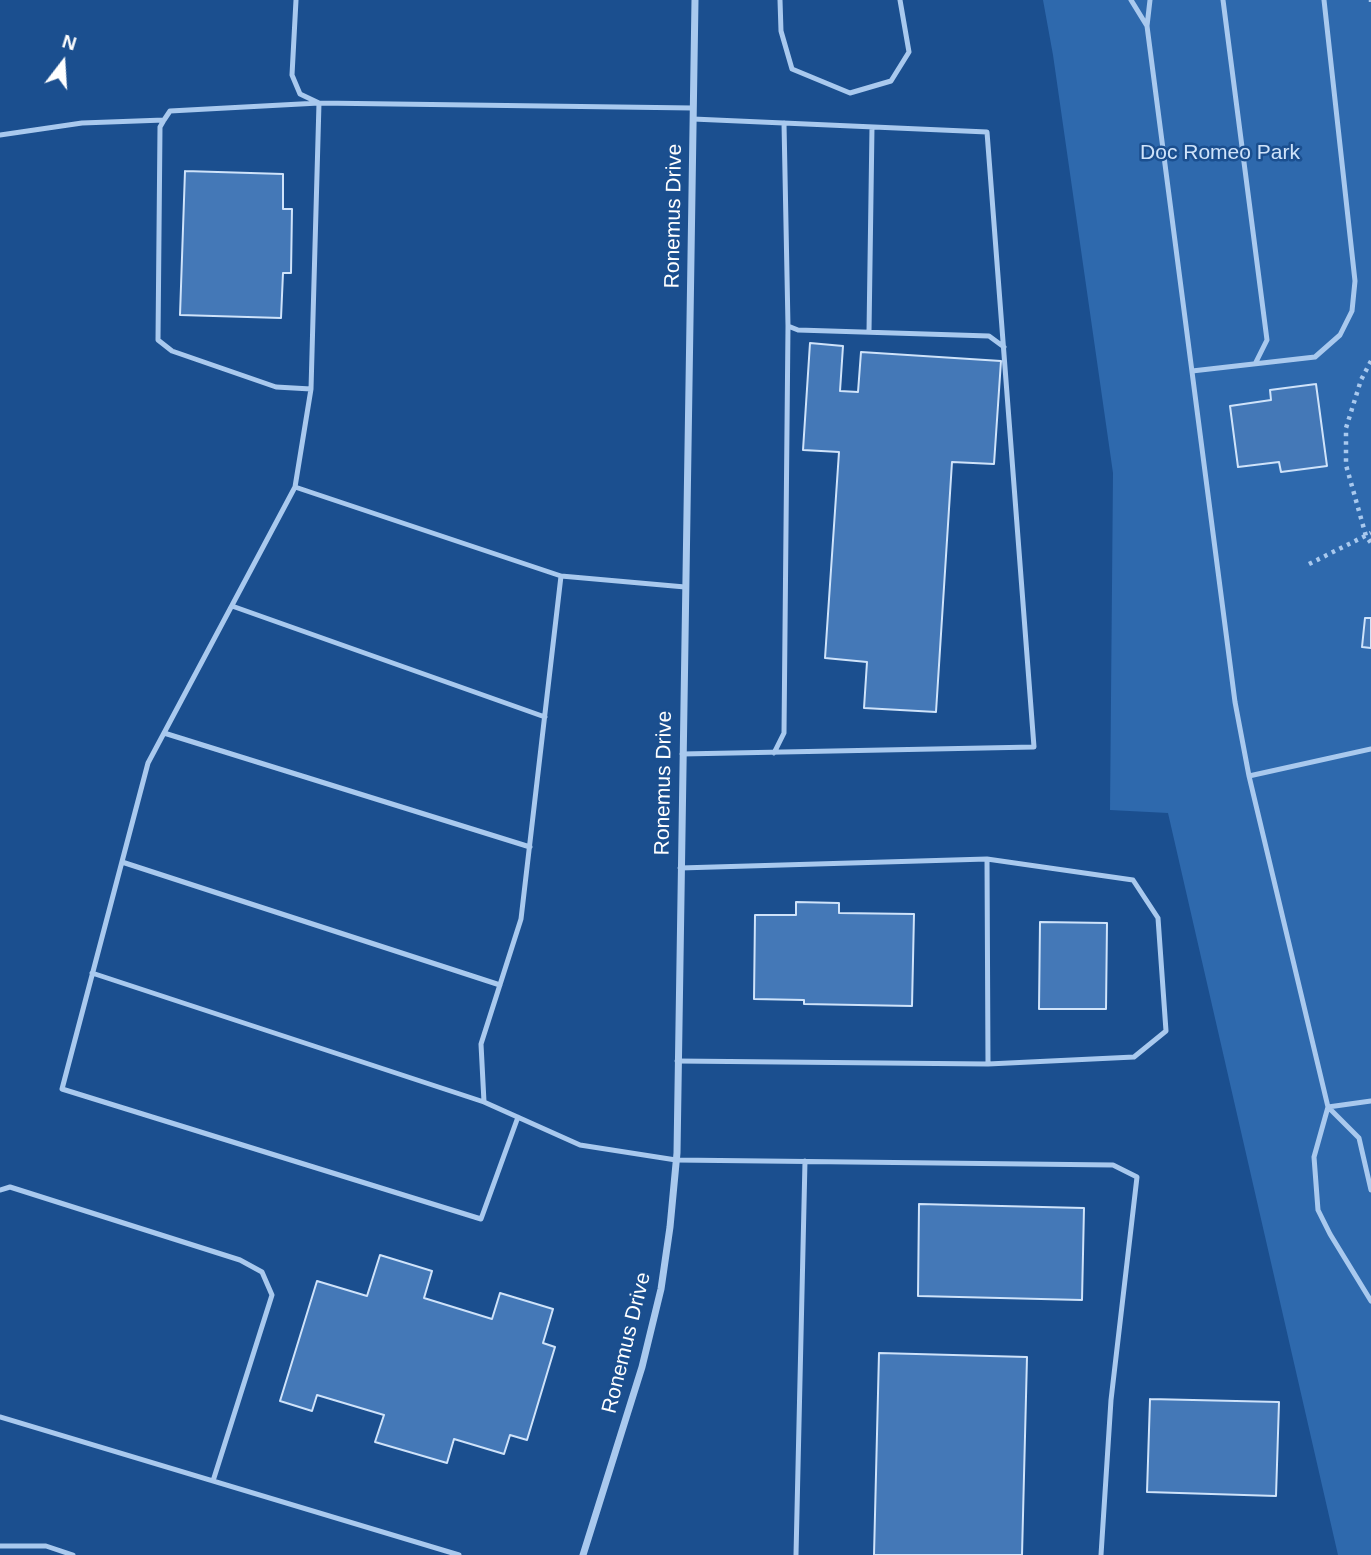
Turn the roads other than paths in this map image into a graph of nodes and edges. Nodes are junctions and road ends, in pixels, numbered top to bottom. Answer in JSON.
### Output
{"nodes":[{"id":1,"x":296,"y":0,"type":"edge"},
{"id":2,"x":695,"y":0,"type":"edge"},
{"id":3,"x":780,"y":0,"type":"edge"},
{"id":4,"x":900,"y":0,"type":"edge"},
{"id":5,"x":1131,"y":0,"type":"edge"},
{"id":6,"x":1150,"y":0,"type":"edge"},
{"id":7,"x":1223,"y":0,"type":"edge"},
{"id":8,"x":1324,"y":0,"type":"edge"},
{"id":9,"x":1147,"y":26,"type":"junction"},
{"id":10,"x":319,"y":103,"type":"junction"},
{"id":11,"x":693,"y":108,"type":"junction"},
{"id":12,"x":693,"y":119,"type":"junction"},
{"id":13,"x":164,"y":120,"type":"junction"},
{"id":14,"x":784,"y":123,"type":"junction"},
{"id":15,"x":872,"y":127,"type":"junction"},
{"id":16,"x":0,"y":135,"type":"edge"},
{"id":17,"x":788,"y":326,"type":"junction"},
{"id":18,"x":869,"y":332,"type":"junction"},
{"id":19,"x":1003,"y":347,"type":"junction"},
{"id":20,"x":1255,"y":364,"type":"junction"},
{"id":21,"x":1192,"y":371,"type":"junction"},
{"id":22,"x":311,"y":389,"type":"junction"},
{"id":23,"x":295,"y":487,"type":"junction"},
{"id":24,"x":561,"y":576,"type":"junction"},
{"id":25,"x":685,"y":587,"type":"junction"},
{"id":26,"x":232,"y":607,"type":"junction"},
{"id":27,"x":545,"y":717,"type":"junction"},
{"id":28,"x":164,"y":733,"type":"junction"},
{"id":29,"x":1371,"y":749,"type":"edge"},
{"id":30,"x":774,"y":753,"type":"junction"},
{"id":31,"x":682,"y":754,"type":"junction"},
{"id":32,"x":1250,"y":776,"type":"junction"},
{"id":33,"x":530,"y":847,"type":"junction"},
{"id":34,"x":987,"y":859,"type":"junction"},
{"id":35,"x":122,"y":862,"type":"junction"},
{"id":36,"x":680,"y":868,"type":"junction"},
{"id":37,"x":92,"y":973,"type":"junction"},
{"id":38,"x":500,"y":985,"type":"junction"},
{"id":39,"x":677,"y":1061,"type":"junction"},
{"id":40,"x":988,"y":1064,"type":"junction"},
{"id":41,"x":1371,"y":1101,"type":"edge"},
{"id":42,"x":485,"y":1102,"type":"junction"},
{"id":43,"x":1328,"y":1107,"type":"junction"},
{"id":44,"x":518,"y":1117,"type":"junction"},
{"id":45,"x":676,"y":1160,"type":"junction"},
{"id":46,"x":805,"y":1161,"type":"junction"},
{"id":47,"x":0,"y":1190,"type":"edge"},
{"id":48,"x":1371,"y":1190,"type":"edge"},
{"id":49,"x":1371,"y":1301,"type":"edge"},
{"id":50,"x":0,"y":1417,"type":"edge"},
{"id":51,"x":213,"y":1481,"type":"junction"},
{"id":52,"x":0,"y":1546,"type":"edge"},
{"id":53,"x":73,"y":1555,"type":"edge"},
{"id":54,"x":459,"y":1555,"type":"edge"},
{"id":55,"x":583,"y":1555,"type":"edge"},
{"id":56,"x":796,"y":1555,"type":"edge"},
{"id":57,"x":1101,"y":1555,"type":"edge"}],
"edges":[{"from":1,"to":10,"type":"lane"},
{"from":2,"to":11,"type":"street","name":"Ronemus Drive"},
{"from":3,"to":4,"type":"lane"},
{"from":5,"to":9,"type":"lane"},
{"from":6,"to":9,"type":"lane"},
{"from":7,"to":20,"type":"lane"},
{"from":8,"to":20,"type":"lane"},
{"from":9,"to":21,"type":"lane"},
{"from":10,"to":11,"type":"lane"},
{"from":10,"to":13,"type":"lane"},
{"from":10,"to":22,"type":"lane"},
{"from":11,"to":12,"type":"street","name":"Ronemus Drive"},
{"from":12,"to":14,"type":"lane"},
{"from":12,"to":25,"type":"street","name":"Ronemus Drive"},
{"from":13,"to":16,"type":"lane"},
{"from":13,"to":22,"type":"lane"},
{"from":14,"to":15,"type":"lane"},
{"from":14,"to":17,"type":"lane"},
{"from":15,"to":18,"type":"lane"},
{"from":15,"to":19,"type":"lane"},
{"from":17,"to":18,"type":"lane"},
{"from":17,"to":30,"type":"lane"},
{"from":18,"to":19,"type":"lane"},
{"from":19,"to":30,"type":"lane"},
{"from":20,"to":21,"type":"lane"},
{"from":21,"to":32,"type":"lane"},
{"from":22,"to":23,"type":"lane"},
{"from":23,"to":24,"type":"lane"},
{"from":23,"to":26,"type":"lane"},
{"from":24,"to":25,"type":"lane"},
{"from":24,"to":27,"type":"lane"},
{"from":25,"to":31,"type":"street","name":"Ronemus Drive"},
{"from":26,"to":27,"type":"lane"},
{"from":26,"to":28,"type":"lane"},
{"from":27,"to":33,"type":"lane"},
{"from":28,"to":33,"type":"lane"},
{"from":28,"to":35,"type":"lane"},
{"from":29,"to":32,"type":"lane"},
{"from":30,"to":31,"type":"lane"},
{"from":31,"to":36,"type":"street","name":"Ronemus Drive"},
{"from":32,"to":43,"type":"lane"},
{"from":33,"to":38,"type":"lane"},
{"from":34,"to":36,"type":"lane"},
{"from":34,"to":40,"type":"lane"},
{"from":34,"to":40,"type":"lane"},
{"from":35,"to":37,"type":"lane"},
{"from":35,"to":38,"type":"lane"},
{"from":36,"to":39,"type":"street","name":"Ronemus Drive"},
{"from":37,"to":42,"type":"lane"},
{"from":37,"to":44,"type":"lane"},
{"from":38,"to":42,"type":"lane"},
{"from":39,"to":40,"type":"lane"},
{"from":39,"to":45,"type":"street","name":"Ronemus Drive"},
{"from":41,"to":43,"type":"lane"},
{"from":42,"to":44,"type":"lane"},
{"from":43,"to":48,"type":"lane"},
{"from":43,"to":49,"type":"lane"},
{"from":44,"to":45,"type":"lane"},
{"from":45,"to":46,"type":"lane"},
{"from":45,"to":55,"type":"street","name":"Ronemus Drive"},
{"from":46,"to":56,"type":"lane"},
{"from":46,"to":57,"type":"lane"},
{"from":47,"to":51,"type":"lane"},
{"from":50,"to":51,"type":"lane"},
{"from":51,"to":54,"type":"lane"},
{"from":52,"to":53,"type":"lane"}]}
